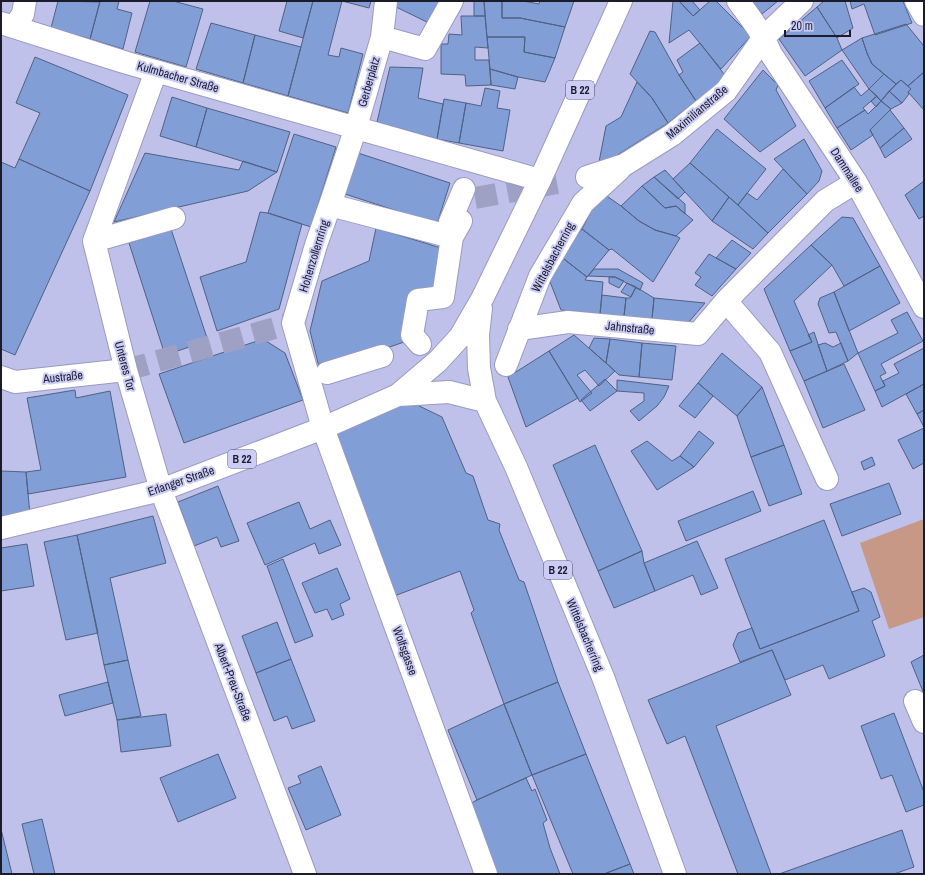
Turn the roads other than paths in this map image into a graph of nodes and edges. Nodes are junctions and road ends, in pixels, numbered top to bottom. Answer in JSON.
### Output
{"nodes":[{"id":1,"x":25,"y":1,"type":"edge"},
{"id":2,"x":386,"y":1,"type":"edge"},
{"id":3,"x":452,"y":1,"type":"edge"},
{"id":4,"x":621,"y":1,"type":"edge"},
{"id":5,"x":738,"y":1,"type":"edge"},
{"id":6,"x":802,"y":1,"type":"edge"},
{"id":7,"x":916,"y":1,"type":"edge"},
{"id":8,"x":924,"y":15,"type":"edge"},
{"id":9,"x":6,"y":25,"type":"edge"},
{"id":10,"x":382,"y":37,"type":"junction"},
{"id":11,"x":764,"y":37,"type":"junction"},
{"id":12,"x":156,"y":71,"type":"junction"},
{"id":13,"x":356,"y":127,"type":"junction"},
{"id":14,"x":624,"y":165,"type":"junction"},
{"id":15,"x":587,"y":177,"type":"dead end"},
{"id":16,"x":540,"y":180,"type":"junction"},
{"id":17,"x":856,"y":182,"type":"junction"},
{"id":18,"x":464,"y":189,"type":"dead end"},
{"id":19,"x":330,"y":205,"type":"junction"},
{"id":20,"x":174,"y":218,"type":"dead end"},
{"id":21,"x":457,"y":228,"type":"junction"},
{"id":22,"x":94,"y":241,"type":"junction"},
{"id":23,"x":482,"y":299,"type":"junction"},
{"id":24,"x":726,"y":301,"type":"junction"},
{"id":25,"x":924,"y":307,"type":"edge"},
{"id":26,"x":519,"y":329,"type":"junction"},
{"id":27,"x":420,"y":344,"type":"dead end"},
{"id":28,"x":382,"y":356,"type":"dead end"},
{"id":29,"x":506,"y":365,"type":"dead end"},
{"id":30,"x":126,"y":370,"type":"junction"},
{"id":31,"x":327,"y":373,"type":"dead end"},
{"id":32,"x":1,"y":376,"type":"edge"},
{"id":33,"x":398,"y":395,"type":"junction"},
{"id":34,"x":485,"y":401,"type":"junction"},
{"id":35,"x":323,"y":428,"type":"junction"},
{"id":36,"x":827,"y":480,"type":"dead end"},
{"id":37,"x":161,"y":490,"type":"junction"},
{"id":38,"x":1,"y":528,"type":"edge"},
{"id":39,"x":915,"y":701,"type":"dead end"},
{"id":40,"x":924,"y":722,"type":"edge"},
{"id":41,"x":305,"y":874,"type":"edge"},
{"id":42,"x":486,"y":874,"type":"edge"},
{"id":43,"x":675,"y":874,"type":"edge"}],
"edges":[{"from":1,"to":9,"type":"street"},
{"from":2,"to":10,"type":"street","name":"Gerberplatz"},
{"from":3,"to":10,"type":"street"},
{"from":4,"to":16,"type":"street","number":"B 22"},
{"from":5,"to":11,"type":"street","name":"Dammallee"},
{"from":6,"to":11,"type":"street","name":"Maximilianstraße"},
{"from":7,"to":8,"type":"street"},
{"from":9,"to":12,"type":"street","name":"Kulmbacher Straße"},
{"from":10,"to":13,"type":"street","name":"Gerberplatz"},
{"from":11,"to":14,"type":"street","name":"Maximilianstraße"},
{"from":11,"to":17,"type":"street","name":"Dammallee"},
{"from":12,"to":13,"type":"street","name":"Kulmbacher Straße"},
{"from":12,"to":22,"type":"street"},
{"from":13,"to":16,"type":"street","name":"Kulmbacher Straße"},
{"from":13,"to":19,"type":"street"},
{"from":14,"to":15,"type":"street","name":"Maximilianstraße"},
{"from":14,"to":26,"type":"street","name":"Wittelsbacherring"},
{"from":16,"to":23,"type":"street","number":"B 22"},
{"from":17,"to":24,"type":"street","name":"Jahnstraße"},
{"from":17,"to":25,"type":"street","name":"Dammallee"},
{"from":18,"to":21,"type":"street"},
{"from":19,"to":21,"type":"street","name":"Hohenzollernring"},
{"from":19,"to":35,"type":"street","name":"Hohenzollernring"},
{"from":20,"to":22,"type":"street"},
{"from":21,"to":27,"type":"street"},
{"from":22,"to":30,"type":"street","name":"Unteres Tor"},
{"from":23,"to":33,"type":"street","number":"B 22"},
{"from":23,"to":34,"type":"street","number":"B 22"},
{"from":24,"to":26,"type":"street","name":"Jahnstraße"},
{"from":24,"to":36,"type":"street"},
{"from":26,"to":29,"type":"street","name":"Wittelsbacherring"},
{"from":28,"to":31,"type":"street"},
{"from":30,"to":32,"type":"street","name":"Austraße"},
{"from":30,"to":37,"type":"street","name":"Unteres Tor"},
{"from":33,"to":34,"type":"street","number":"B 22"},
{"from":33,"to":35,"type":"street","name":"Erlanger Straße","number":"B 22"},
{"from":34,"to":43,"type":"street","name":"Wittelsbacherring","number":"B 22"},
{"from":35,"to":37,"type":"street","name":"Erlanger Straße","number":"B 22"},
{"from":35,"to":42,"type":"street","name":"Wolfsgasse"},
{"from":37,"to":38,"type":"street","name":"Erlanger Straße","number":"B 22"},
{"from":37,"to":41,"type":"street","name":"Albert-Preu-Straße"},
{"from":39,"to":40,"type":"street"}]}
